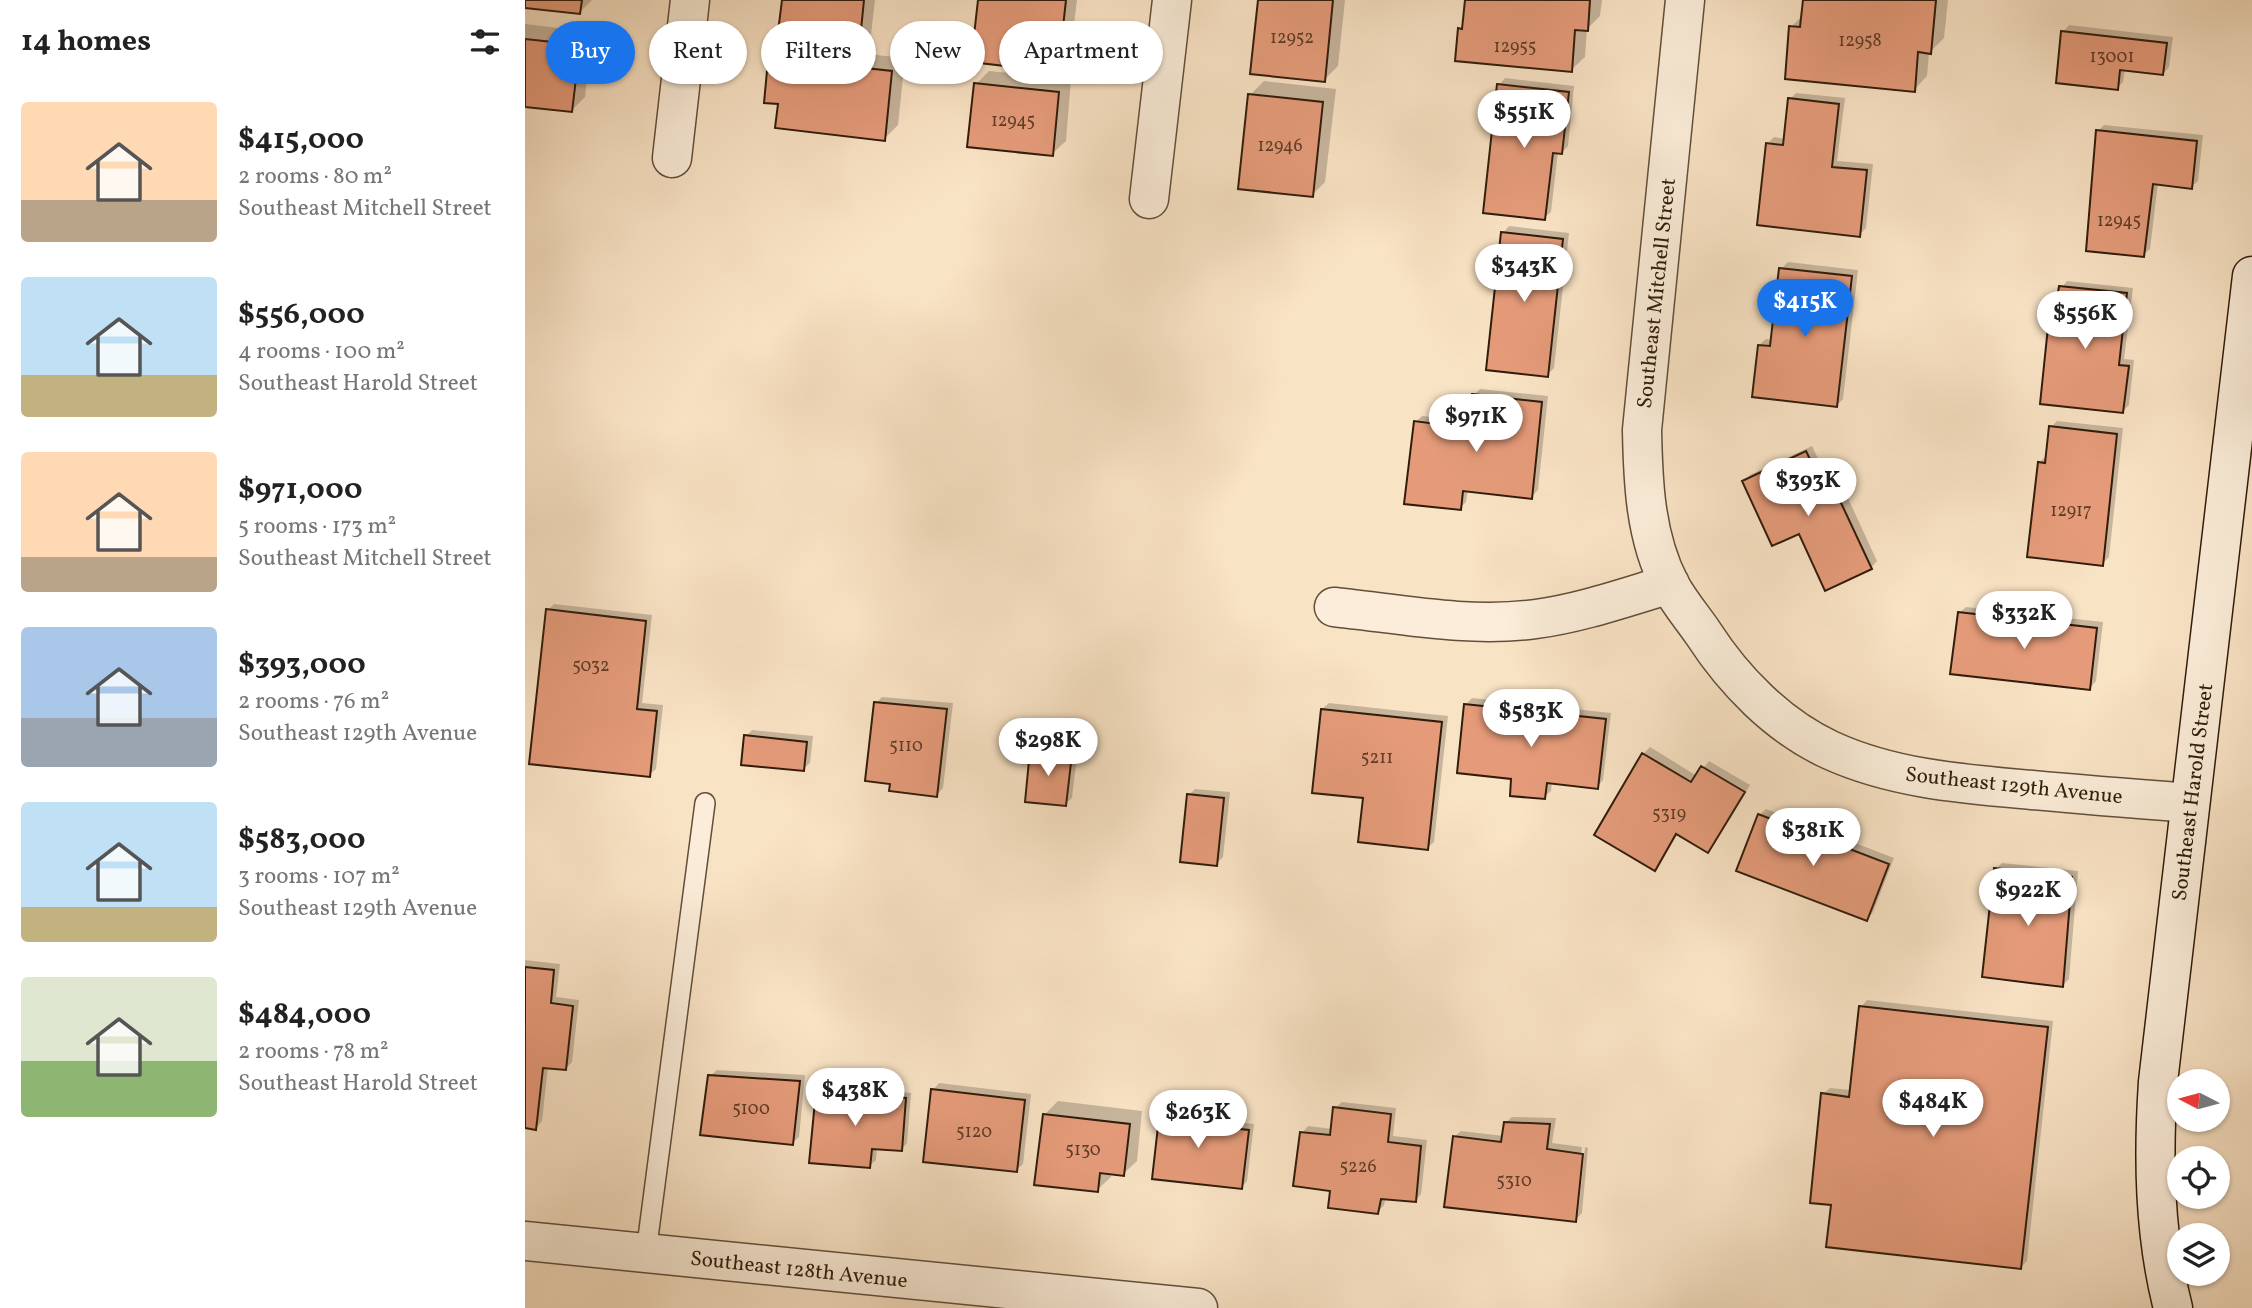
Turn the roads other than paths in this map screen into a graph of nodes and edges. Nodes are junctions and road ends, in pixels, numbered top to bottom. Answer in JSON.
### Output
{"nodes":[{"id":1,"x":690,"y":0,"type":"edge"},
{"id":2,"x":1172,"y":0,"type":"edge"},
{"id":3,"x":1685,"y":0,"type":"edge"},
{"id":4,"x":672,"y":158,"type":"dead end"},
{"id":5,"x":1149,"y":199,"type":"dead end"},
{"id":6,"x":2252,"y":276,"type":"edge"},
{"id":7,"x":1670,"y":584,"type":"junction"},
{"id":8,"x":1334,"y":607,"type":"dead end"},
{"id":9,"x":705,"y":803,"type":"dead end"},
{"id":10,"x":2190,"y":803,"type":"junction"},
{"id":11,"x":525,"y":1241,"type":"edge"},
{"id":12,"x":646,"y":1253,"type":"junction"},
{"id":13,"x":1191,"y":1308,"type":"edge"},
{"id":14,"x":2173,"y":1308,"type":"edge"}],
"edges":[{"from":1,"to":4,"type":"street"},
{"from":2,"to":5,"type":"street"},
{"from":3,"to":7,"type":"street","name":"Southeast Mitchell Street"},
{"from":6,"to":10,"type":"street","name":"Southeast Harold Street"},
{"from":7,"to":8,"type":"street"},
{"from":7,"to":10,"type":"street","name":"Southeast 129th Avenue"},
{"from":9,"to":12,"type":"lane"},
{"from":10,"to":14,"type":"street","name":"Southeast Harold Street"},
{"from":11,"to":12,"type":"street","name":"Southeast 128th Avenue"},
{"from":12,"to":13,"type":"street","name":"Southeast 128th Avenue"}]}
